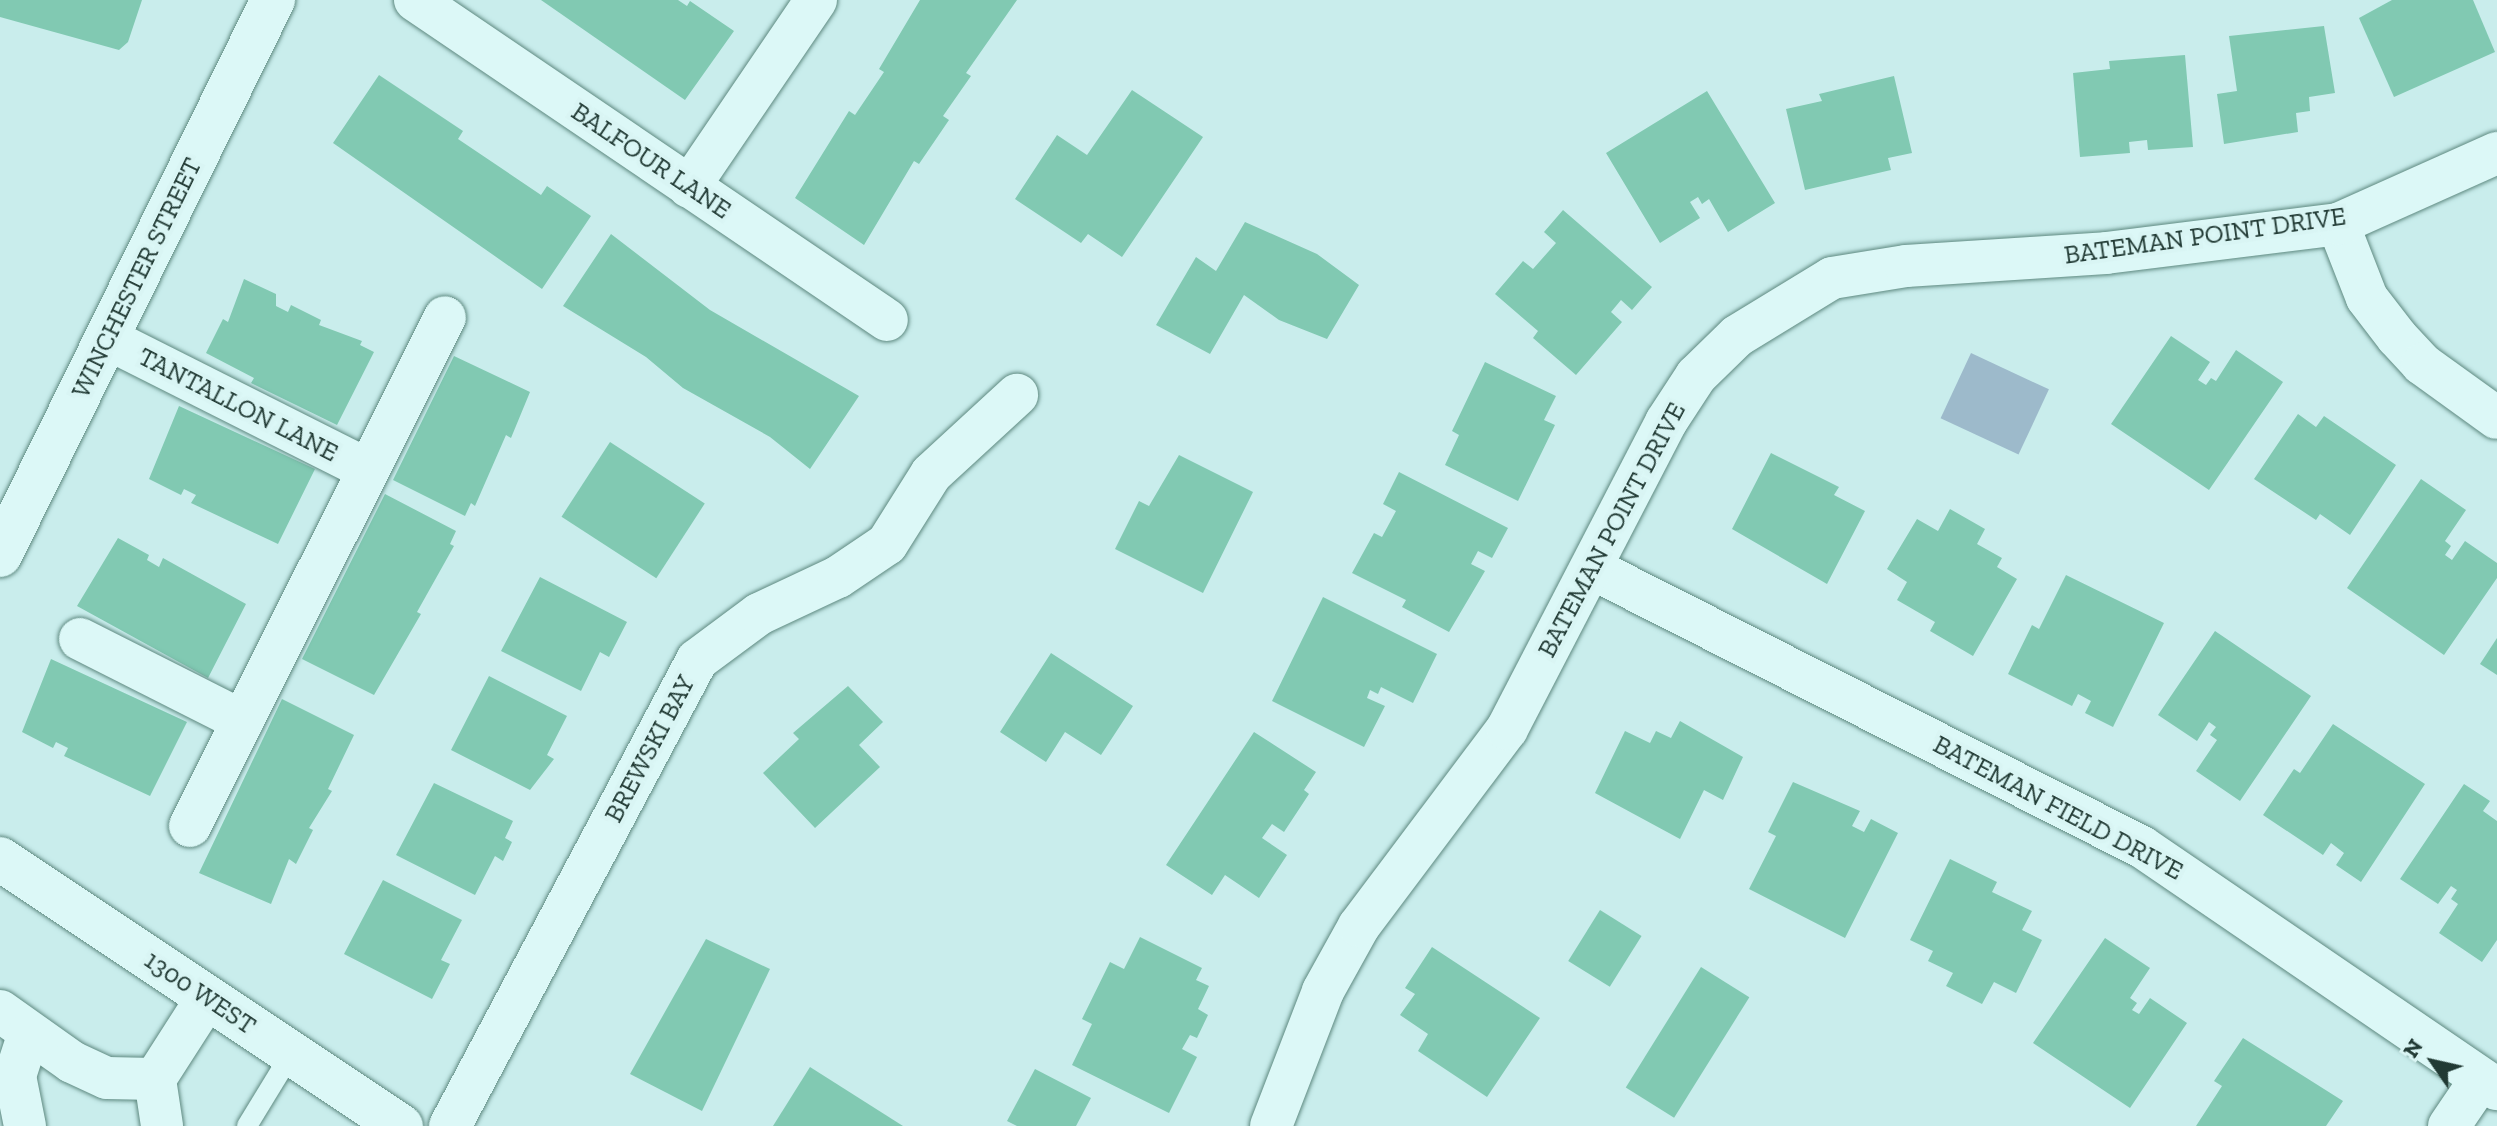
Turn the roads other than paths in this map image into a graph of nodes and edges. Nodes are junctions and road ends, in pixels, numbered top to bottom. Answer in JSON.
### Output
{"nodes":[{"id":1,"x":273,"y":0,"type":"edge"},
{"id":2,"x":415,"y":0,"type":"edge"},
{"id":3,"x":816,"y":0,"type":"edge"},
{"id":4,"x":2497,"y":153,"type":"edge"},
{"id":5,"x":689,"y":187,"type":"junction"},
{"id":6,"x":2338,"y":224,"type":"junction"},
{"id":7,"x":445,"y":317,"type":"dead end"},
{"id":8,"x":887,"y":320,"type":"dead end"},
{"id":9,"x":108,"y":339,"type":"junction"},
{"id":10,"x":1017,"y":395,"type":"dead end"},
{"id":11,"x":2497,"y":418,"type":"edge"},
{"id":12,"x":368,"y":470,"type":"junction"},
{"id":13,"x":0,"y":555,"type":"edge"},
{"id":14,"x":1593,"y":569,"type":"junction"},
{"id":15,"x":80,"y":639,"type":"dead end"},
{"id":16,"x":242,"y":721,"type":"junction"},
{"id":17,"x":190,"y":826,"type":"dead end"},
{"id":18,"x":0,"y":859,"type":"edge"},
{"id":19,"x":207,"y":998,"type":"junction"},
{"id":20,"x":15,"y":1022,"type":"edge"},
{"id":21,"x":291,"y":1054,"type":"junction"},
{"id":22,"x":155,"y":1079,"type":"junction"},
{"id":23,"x":2489,"y":1084,"type":"edge"},
{"id":24,"x":25,"y":1126,"type":"edge"},
{"id":25,"x":162,"y":1126,"type":"edge"},
{"id":26,"x":247,"y":1126,"type":"edge"},
{"id":27,"x":401,"y":1126,"type":"edge"},
{"id":28,"x":450,"y":1126,"type":"edge"},
{"id":29,"x":1271,"y":1126,"type":"edge"},
{"id":30,"x":2449,"y":1126,"type":"edge"}],
"edges":[{"from":1,"to":9,"type":"main road","name":"WINCHESTER STREET"},
{"from":2,"to":5,"type":"street","name":"BALFOUR LANE"},
{"from":3,"to":5,"type":"street"},
{"from":4,"to":6,"type":"street","name":"BATEMAN POINT DRIVE"},
{"from":5,"to":8,"type":"street","name":"BALFOUR LANE"},
{"from":6,"to":11,"type":"street"},
{"from":6,"to":14,"type":"street","name":"BATEMAN POINT DRIVE"},
{"from":7,"to":12,"type":"street","name":"TANTALLON LANE"},
{"from":9,"to":12,"type":"street","name":"TANTALLON LANE"},
{"from":9,"to":13,"type":"main road","name":"WINCHESTER STREET"},
{"from":10,"to":28,"type":"street","name":"BREWSKI BAY"},
{"from":12,"to":16,"type":"street","name":"TANTALLON LANE"},
{"from":14,"to":23,"type":"street","name":"BATEMAN FIELD DRIVE"},
{"from":14,"to":29,"type":"street","name":"BATEMAN POINT DRIVE"},
{"from":15,"to":16,"type":"street"},
{"from":16,"to":17,"type":"street","name":"TANTALLON LANE"},
{"from":18,"to":19,"type":"main road","name":"1300 WEST"},
{"from":19,"to":21,"type":"main road","name":"1300 WEST"},
{"from":19,"to":22,"type":"street"},
{"from":20,"to":22,"type":"street"},
{"from":20,"to":24,"type":"street"},
{"from":21,"to":26,"type":"lane"},
{"from":21,"to":27,"type":"main road","name":"1300 WEST"},
{"from":22,"to":25,"type":"street"},
{"from":23,"to":30,"type":"street"}]}
